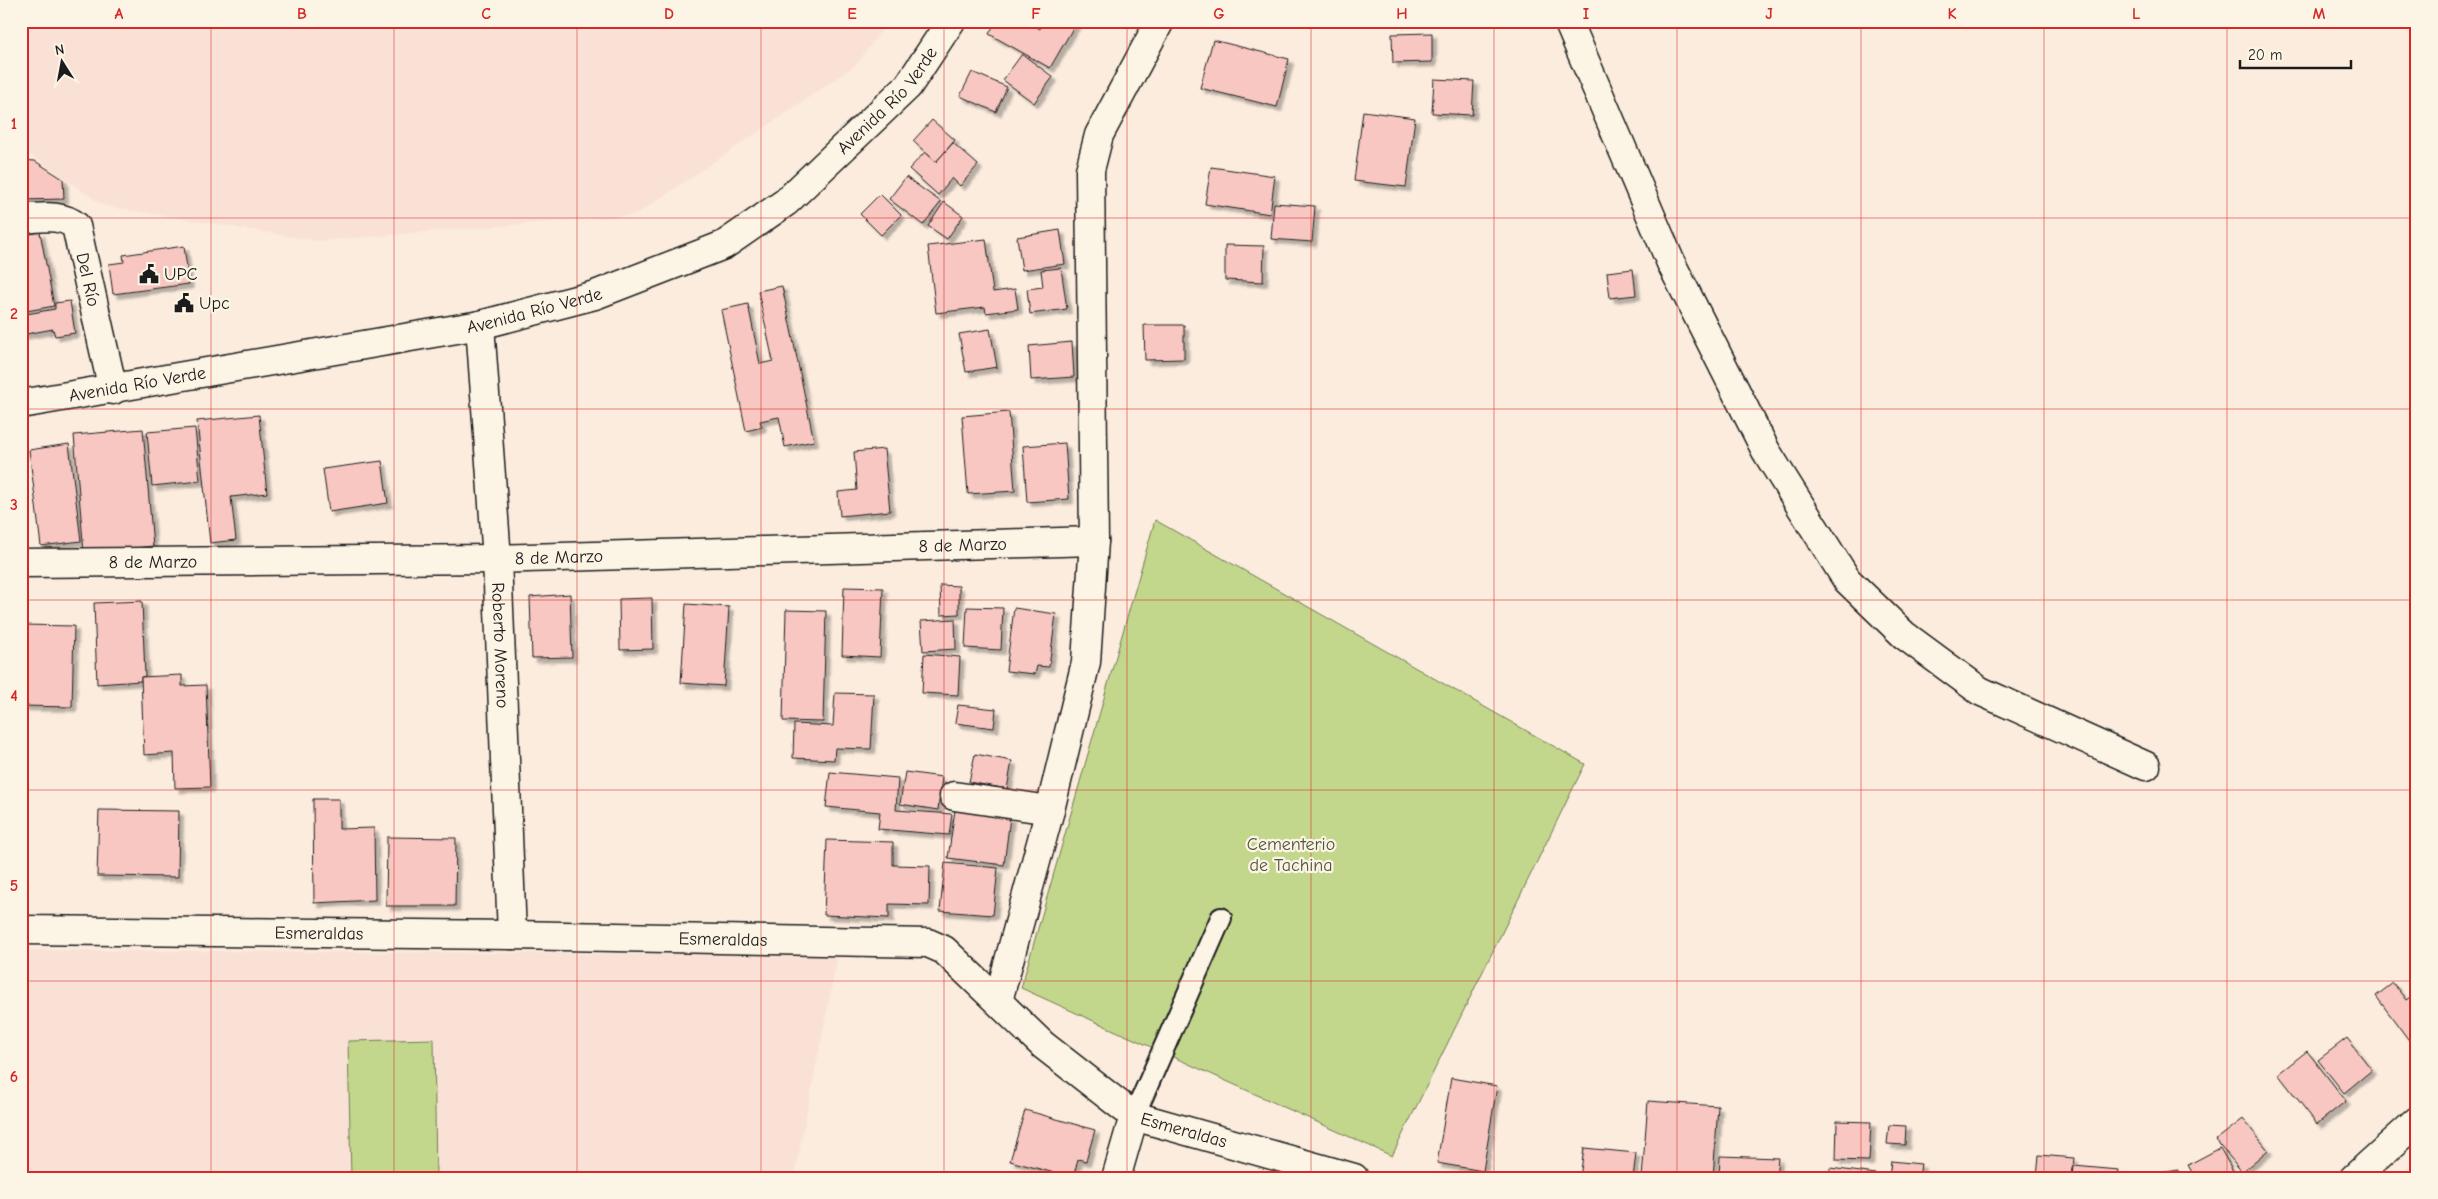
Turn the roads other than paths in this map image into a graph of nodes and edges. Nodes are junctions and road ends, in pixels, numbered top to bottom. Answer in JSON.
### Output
{"nodes":[{"id":1,"x":950,"y":21,"type":"edge"},
{"id":2,"x":1160,"y":21,"type":"edge"},
{"id":3,"x":1568,"y":21,"type":"edge"},
{"id":4,"x":21,"y":219,"type":"edge"},
{"id":5,"x":480,"y":325,"type":"junction"},
{"id":6,"x":113,"y":390,"type":"junction"},
{"id":7,"x":21,"y":404,"type":"edge"},
{"id":8,"x":1094,"y":541,"type":"junction"},
{"id":9,"x":497,"y":559,"type":"junction"},
{"id":10,"x":21,"y":563,"type":"edge"},
{"id":11,"x":2146,"y":766,"type":"dead end"},
{"id":12,"x":954,"y":796,"type":"dead end"},
{"id":13,"x":1050,"y":810,"type":"junction"},
{"id":14,"x":1221,"y":918,"type":"dead end"},
{"id":15,"x":21,"y":930,"type":"edge"},
{"id":16,"x":512,"y":935,"type":"junction"},
{"id":17,"x":998,"y":1001,"type":"junction"},
{"id":18,"x":1134,"y":1116,"type":"junction"},
{"id":19,"x":2417,"y":1121,"type":"edge"},
{"id":20,"x":1116,"y":1178,"type":"edge"},
{"id":21,"x":1354,"y":1178,"type":"edge"},
{"id":22,"x":2354,"y":1178,"type":"edge"}],
"edges":[{"from":1,"to":5,"type":"street","name":"Avenida Río Verde"},
{"from":2,"to":8,"type":"street"},
{"from":3,"to":11,"type":"street"},
{"from":4,"to":6,"type":"street","name":"Del Río"},
{"from":5,"to":6,"type":"street","name":"Avenida Río Verde"},
{"from":5,"to":9,"type":"street","name":"Roberto Moreno"},
{"from":6,"to":7,"type":"street","name":"Avenida Río Verde"},
{"from":8,"to":9,"type":"street","name":"8 de Marzo"},
{"from":8,"to":13,"type":"street"},
{"from":9,"to":10,"type":"street","name":"8 de Marzo"},
{"from":9,"to":16,"type":"street","name":"Roberto Moreno"},
{"from":12,"to":13,"type":"street"},
{"from":13,"to":17,"type":"street"},
{"from":14,"to":18,"type":"lane"},
{"from":15,"to":16,"type":"street","name":"Esmeraldas"},
{"from":16,"to":17,"type":"street","name":"Esmeraldas"},
{"from":17,"to":18,"type":"street","name":"Esmeraldas"},
{"from":18,"to":20,"type":"street"},
{"from":18,"to":21,"type":"street","name":"Esmeraldas"},
{"from":19,"to":22,"type":"street"}]}
